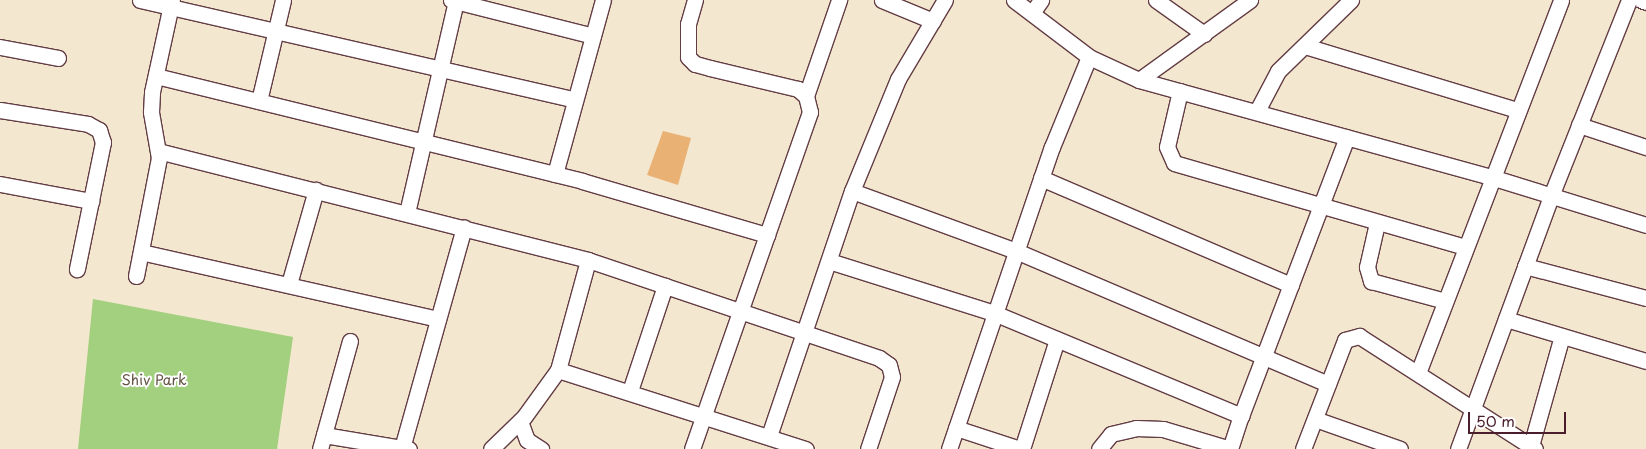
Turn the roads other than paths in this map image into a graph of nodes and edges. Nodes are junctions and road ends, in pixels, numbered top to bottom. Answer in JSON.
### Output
{"nodes":[{"id":1,"x":140,"y":0,"type":"edge"},
{"id":2,"x":283,"y":0,"type":"edge"},
{"id":3,"x":603,"y":0,"type":"edge"},
{"id":4,"x":695,"y":0,"type":"edge"},
{"id":5,"x":839,"y":0,"type":"edge"},
{"id":6,"x":882,"y":0,"type":"edge"},
{"id":7,"x":945,"y":0,"type":"edge"},
{"id":8,"x":1014,"y":0,"type":"edge"},
{"id":9,"x":1041,"y":0,"type":"edge"},
{"id":10,"x":1156,"y":0,"type":"edge"},
{"id":11,"x":1250,"y":0,"type":"edge"},
{"id":12,"x":1351,"y":0,"type":"edge"},
{"id":13,"x":1561,"y":0,"type":"edge"},
{"id":14,"x":1629,"y":0,"type":"edge"},
{"id":15,"x":1641,"y":0,"type":"edge"},
{"id":16,"x":454,"y":1,"type":"edge"},
{"id":17,"x":1646,"y":2,"type":"edge"},
{"id":18,"x":171,"y":3,"type":"edge"},
{"id":19,"x":1032,"y":13,"type":"junction"},
{"id":20,"x":932,"y":21,"type":"junction"},
{"id":21,"x":276,"y":31,"type":"junction"},
{"id":22,"x":1204,"y":34,"type":"junction"},
{"id":23,"x":593,"y":36,"type":"junction"},
{"id":24,"x":1305,"y":46,"type":"junction"},
{"id":25,"x":0,"y":47,"type":"edge"},
{"id":26,"x":58,"y":58,"type":"dead end"},
{"id":27,"x":1089,"y":58,"type":"junction"},
{"id":28,"x":441,"y":70,"type":"junction"},
{"id":29,"x":156,"y":76,"type":"junction"},
{"id":30,"x":1139,"y":80,"type":"junction"},
{"id":31,"x":1180,"y":91,"type":"junction"},
{"id":32,"x":806,"y":96,"type":"junction"},
{"id":33,"x":575,"y":100,"type":"junction"},
{"id":34,"x":259,"y":101,"type":"junction"},
{"id":35,"x":0,"y":110,"type":"edge"},
{"id":36,"x":1518,"y":110,"type":"junction"},
{"id":37,"x":1257,"y":111,"type":"junction"},
{"id":38,"x":1579,"y":124,"type":"junction"},
{"id":39,"x":1346,"y":137,"type":"junction"},
{"id":40,"x":425,"y":141,"type":"junction"},
{"id":41,"x":1646,"y":147,"type":"edge"},
{"id":42,"x":158,"y":151,"type":"junction"},
{"id":43,"x":555,"y":174,"type":"junction"},
{"id":44,"x":1491,"y":177,"type":"junction"},
{"id":45,"x":1041,"y":178,"type":"junction"},
{"id":46,"x":0,"y":184,"type":"edge"},
{"id":47,"x":316,"y":190,"type":"junction"},
{"id":48,"x":852,"y":190,"type":"junction"},
{"id":49,"x":1551,"y":196,"type":"junction"},
{"id":50,"x":91,"y":201,"type":"junction"},
{"id":51,"x":1320,"y":208,"type":"junction"},
{"id":52,"x":407,"y":213,"type":"junction"},
{"id":53,"x":1377,"y":223,"type":"junction"},
{"id":54,"x":1646,"y":225,"type":"edge"},
{"id":55,"x":464,"y":228,"type":"junction"},
{"id":56,"x":767,"y":235,"type":"junction"},
{"id":57,"x":1465,"y":247,"type":"junction"},
{"id":58,"x":1016,"y":251,"type":"junction"},
{"id":59,"x":141,"y":252,"type":"junction"},
{"id":60,"x":588,"y":260,"type":"junction"},
{"id":61,"x":829,"y":261,"type":"junction"},
{"id":62,"x":1525,"y":266,"type":"junction"},
{"id":63,"x":77,"y":269,"type":"dead end"},
{"id":64,"x":136,"y":276,"type":"dead end"},
{"id":65,"x":289,"y":284,"type":"junction"},
{"id":66,"x":1291,"y":285,"type":"junction"},
{"id":67,"x":665,"y":286,"type":"junction"},
{"id":68,"x":1646,"y":298,"type":"edge"},
{"id":69,"x":1445,"y":301,"type":"junction"},
{"id":70,"x":740,"y":312,"type":"junction"},
{"id":71,"x":994,"y":313,"type":"junction"},
{"id":72,"x":438,"y":319,"type":"junction"},
{"id":73,"x":1506,"y":319,"type":"junction"},
{"id":74,"x":805,"y":332,"type":"junction"},
{"id":75,"x":1562,"y":336,"type":"junction"},
{"id":76,"x":1057,"y":340,"type":"junction"},
{"id":77,"x":350,"y":341,"type":"dead end"},
{"id":78,"x":1263,"y":355,"type":"junction"},
{"id":79,"x":1646,"y":361,"type":"edge"},
{"id":80,"x":558,"y":370,"type":"junction"},
{"id":81,"x":1418,"y":374,"type":"junction"},
{"id":82,"x":1328,"y":384,"type":"junction"},
{"id":83,"x":630,"y":391,"type":"junction"},
{"id":84,"x":1474,"y":408,"type":"junction"},
{"id":85,"x":706,"y":415,"type":"junction"},
{"id":86,"x":1241,"y":416,"type":"junction"},
{"id":87,"x":1314,"y":419,"type":"junction"},
{"id":88,"x":520,"y":421,"type":"junction"},
{"id":89,"x":956,"y":428,"type":"junction"},
{"id":90,"x":770,"y":436,"type":"junction"},
{"id":91,"x":322,"y":442,"type":"edge"},
{"id":92,"x":406,"y":448,"type":"edge"},
{"id":93,"x":1533,"y":448,"type":"edge"},
{"id":94,"x":491,"y":449,"type":"edge"},
{"id":95,"x":541,"y":449,"type":"edge"},
{"id":96,"x":692,"y":449,"type":"edge"},
{"id":97,"x":806,"y":449,"type":"edge"},
{"id":98,"x":868,"y":449,"type":"edge"},
{"id":99,"x":949,"y":449,"type":"edge"},
{"id":100,"x":1021,"y":449,"type":"edge"},
{"id":101,"x":1099,"y":449,"type":"edge"},
{"id":102,"x":1230,"y":449,"type":"edge"},
{"id":103,"x":1302,"y":449,"type":"edge"},
{"id":104,"x":1400,"y":449,"type":"edge"},
{"id":105,"x":1458,"y":449,"type":"edge"}],
"edges":[{"from":1,"to":18,"type":"street"},
{"from":2,"to":21,"type":"street"},
{"from":3,"to":23,"type":"street"},
{"from":4,"to":32,"type":"street"},
{"from":5,"to":32,"type":"street"},
{"from":6,"to":20,"type":"street"},
{"from":7,"to":20,"type":"street"},
{"from":8,"to":19,"type":"street"},
{"from":9,"to":19,"type":"street"},
{"from":10,"to":22,"type":"street"},
{"from":11,"to":22,"type":"street"},
{"from":12,"to":24,"type":"street"},
{"from":13,"to":36,"type":"street"},
{"from":14,"to":38,"type":"street"},
{"from":15,"to":17,"type":"street"},
{"from":16,"to":23,"type":"street"},
{"from":16,"to":28,"type":"street"},
{"from":18,"to":21,"type":"street"},
{"from":18,"to":29,"type":"street"},
{"from":19,"to":27,"type":"street"},
{"from":20,"to":48,"type":"street"},
{"from":21,"to":28,"type":"street"},
{"from":21,"to":34,"type":"street"},
{"from":22,"to":30,"type":"street"},
{"from":23,"to":33,"type":"street"},
{"from":24,"to":36,"type":"street"},
{"from":24,"to":37,"type":"street"},
{"from":25,"to":26,"type":"street"},
{"from":27,"to":30,"type":"street"},
{"from":27,"to":45,"type":"street"},
{"from":28,"to":33,"type":"street"},
{"from":28,"to":40,"type":"street"},
{"from":29,"to":34,"type":"street"},
{"from":29,"to":42,"type":"street"},
{"from":30,"to":31,"type":"street"},
{"from":31,"to":37,"type":"street"},
{"from":31,"to":51,"type":"street"},
{"from":32,"to":56,"type":"street"},
{"from":33,"to":43,"type":"street"},
{"from":34,"to":40,"type":"street"},
{"from":35,"to":50,"type":"street"},
{"from":36,"to":44,"type":"street"},
{"from":37,"to":39,"type":"street"},
{"from":38,"to":41,"type":"street"},
{"from":38,"to":49,"type":"street"},
{"from":39,"to":44,"type":"street"},
{"from":39,"to":51,"type":"street"},
{"from":40,"to":43,"type":"street"},
{"from":40,"to":52,"type":"street"},
{"from":42,"to":47,"type":"street"},
{"from":42,"to":59,"type":"street"},
{"from":43,"to":56,"type":"street"},
{"from":44,"to":49,"type":"street"},
{"from":44,"to":57,"type":"street"},
{"from":45,"to":58,"type":"street"},
{"from":45,"to":66,"type":"street"},
{"from":46,"to":50,"type":"street"},
{"from":47,"to":52,"type":"street"},
{"from":47,"to":65,"type":"street"},
{"from":48,"to":58,"type":"street"},
{"from":48,"to":61,"type":"street"},
{"from":49,"to":54,"type":"street"},
{"from":49,"to":62,"type":"street"},
{"from":50,"to":63,"type":"street"},
{"from":51,"to":53,"type":"street"},
{"from":51,"to":66,"type":"street"},
{"from":52,"to":55,"type":"street"},
{"from":53,"to":57,"type":"street"},
{"from":53,"to":69,"type":"street"},
{"from":55,"to":60,"type":"street"},
{"from":55,"to":72,"type":"street"},
{"from":56,"to":70,"type":"street"},
{"from":57,"to":69,"type":"street"},
{"from":58,"to":71,"type":"street"},
{"from":58,"to":78,"type":"street"},
{"from":59,"to":64,"type":"street"},
{"from":59,"to":65,"type":"street"},
{"from":60,"to":67,"type":"street"},
{"from":60,"to":80,"type":"street"},
{"from":61,"to":71,"type":"street"},
{"from":61,"to":74,"type":"street"},
{"from":62,"to":68,"type":"street"},
{"from":62,"to":73,"type":"street"},
{"from":65,"to":72,"type":"street"},
{"from":66,"to":78,"type":"street"},
{"from":67,"to":70,"type":"street"},
{"from":67,"to":83,"type":"street"},
{"from":69,"to":81,"type":"street"},
{"from":70,"to":74,"type":"street"},
{"from":70,"to":85,"type":"street"},
{"from":71,"to":76,"type":"street"},
{"from":71,"to":89,"type":"street"},
{"from":72,"to":92,"type":"street"},
{"from":73,"to":75,"type":"street"},
{"from":73,"to":84,"type":"street"},
{"from":74,"to":90,"type":"street"},
{"from":74,"to":98,"type":"street"},
{"from":75,"to":79,"type":"street"},
{"from":75,"to":93,"type":"street"},
{"from":76,"to":86,"type":"street"},
{"from":76,"to":100,"type":"street"},
{"from":77,"to":91,"type":"street"},
{"from":78,"to":82,"type":"street"},
{"from":78,"to":86,"type":"street"},
{"from":80,"to":83,"type":"street"},
{"from":80,"to":88,"type":"street"},
{"from":81,"to":82,"type":"street"},
{"from":81,"to":84,"type":"street"},
{"from":82,"to":87,"type":"street"},
{"from":83,"to":85,"type":"street"},
{"from":84,"to":93,"type":"street"},
{"from":84,"to":105,"type":"street"},
{"from":85,"to":90,"type":"street"},
{"from":85,"to":96,"type":"street"},
{"from":86,"to":102,"type":"street"},
{"from":87,"to":103,"type":"street"},
{"from":87,"to":104,"type":"street"},
{"from":88,"to":94,"type":"street"},
{"from":88,"to":95,"type":"street"},
{"from":89,"to":99,"type":"street"},
{"from":89,"to":100,"type":"street"},
{"from":90,"to":97,"type":"street"},
{"from":91,"to":92,"type":"street"},
{"from":101,"to":102,"type":"street"}]}
